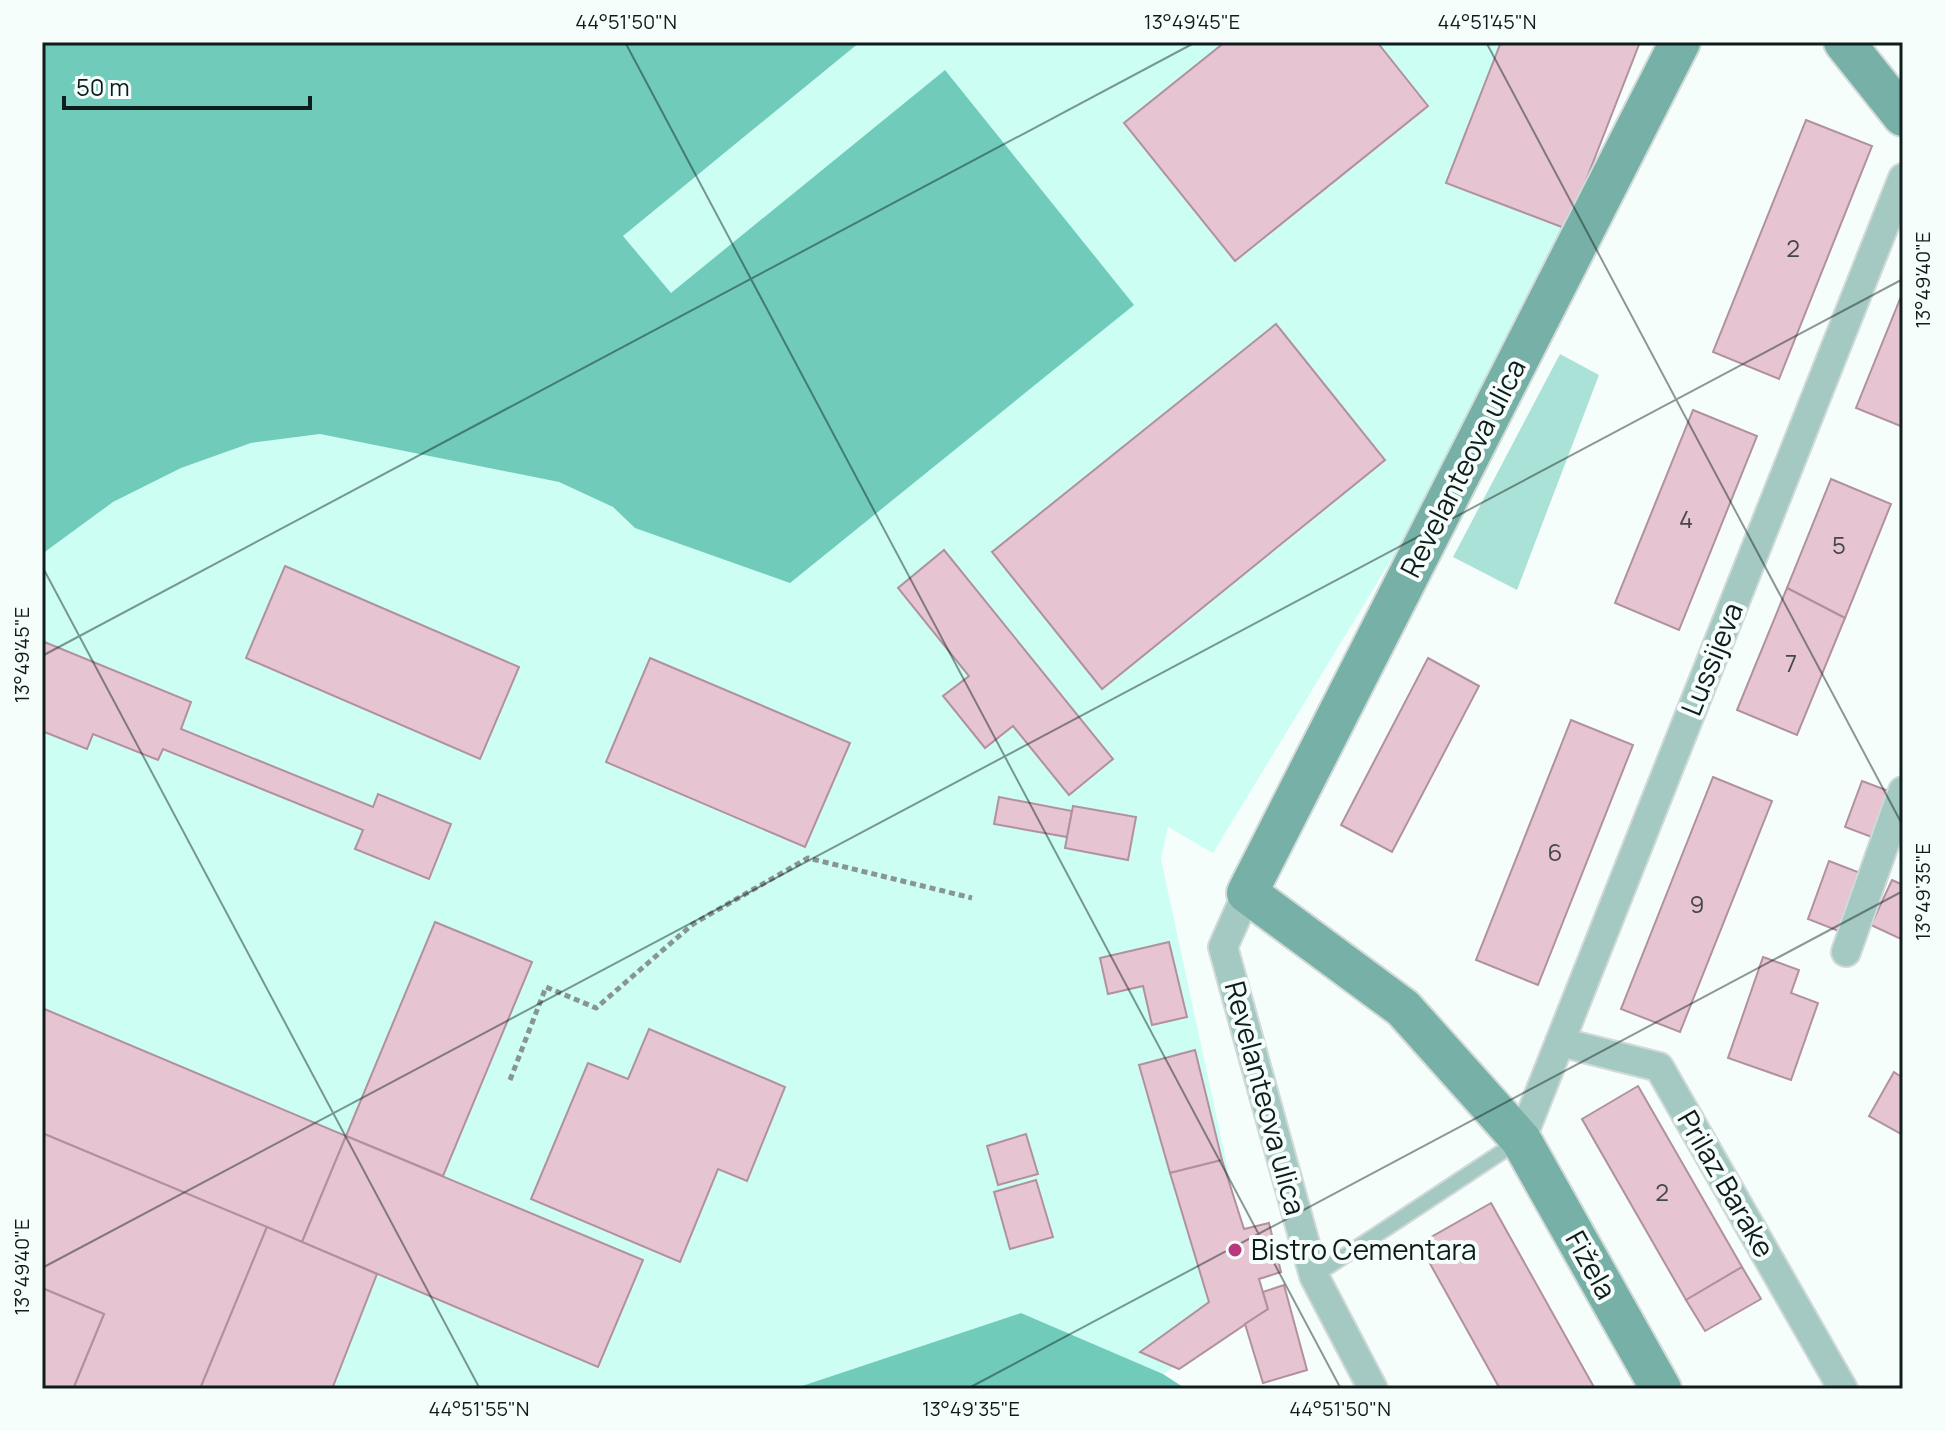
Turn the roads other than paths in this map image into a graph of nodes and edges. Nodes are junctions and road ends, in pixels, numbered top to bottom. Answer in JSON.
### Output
{"nodes":[{"id":1,"x":1680,"y":42,"type":"edge"},
{"id":2,"x":1844,"y":42,"type":"edge"},
{"id":3,"x":1903,"y":116,"type":"edge"},
{"id":4,"x":1903,"y":178,"type":"edge"},
{"id":5,"x":1903,"y":791,"type":"edge"},
{"id":6,"x":1247,"y":893,"type":"junction"},
{"id":7,"x":1846,"y":952,"type":"dead end"},
{"id":8,"x":1560,"y":1042,"type":"junction"},
{"id":9,"x":1521,"y":1140,"type":"junction"},
{"id":10,"x":1314,"y":1276,"type":"junction"},
{"id":11,"x":1373,"y":1389,"type":"edge"},
{"id":12,"x":1661,"y":1389,"type":"edge"},
{"id":13,"x":1843,"y":1389,"type":"edge"}],
"edges":[{"from":1,"to":6,"type":"main road","name":"Revelanteova ulica"},
{"from":2,"to":3,"type":"main road"},
{"from":4,"to":8,"type":"street","name":"Lussijeva"},
{"from":5,"to":7,"type":"street"},
{"from":6,"to":9,"type":"main road"},
{"from":6,"to":10,"type":"street","name":"Revelanteova ulica"},
{"from":8,"to":9,"type":"street","name":"Lussijeva"},
{"from":8,"to":13,"type":"street","name":"Prilaz Barake"},
{"from":9,"to":10,"type":"lane"},
{"from":9,"to":12,"type":"main road","name":"Fižela"},
{"from":10,"to":11,"type":"street","name":"Revelanteova ulica"}]}
